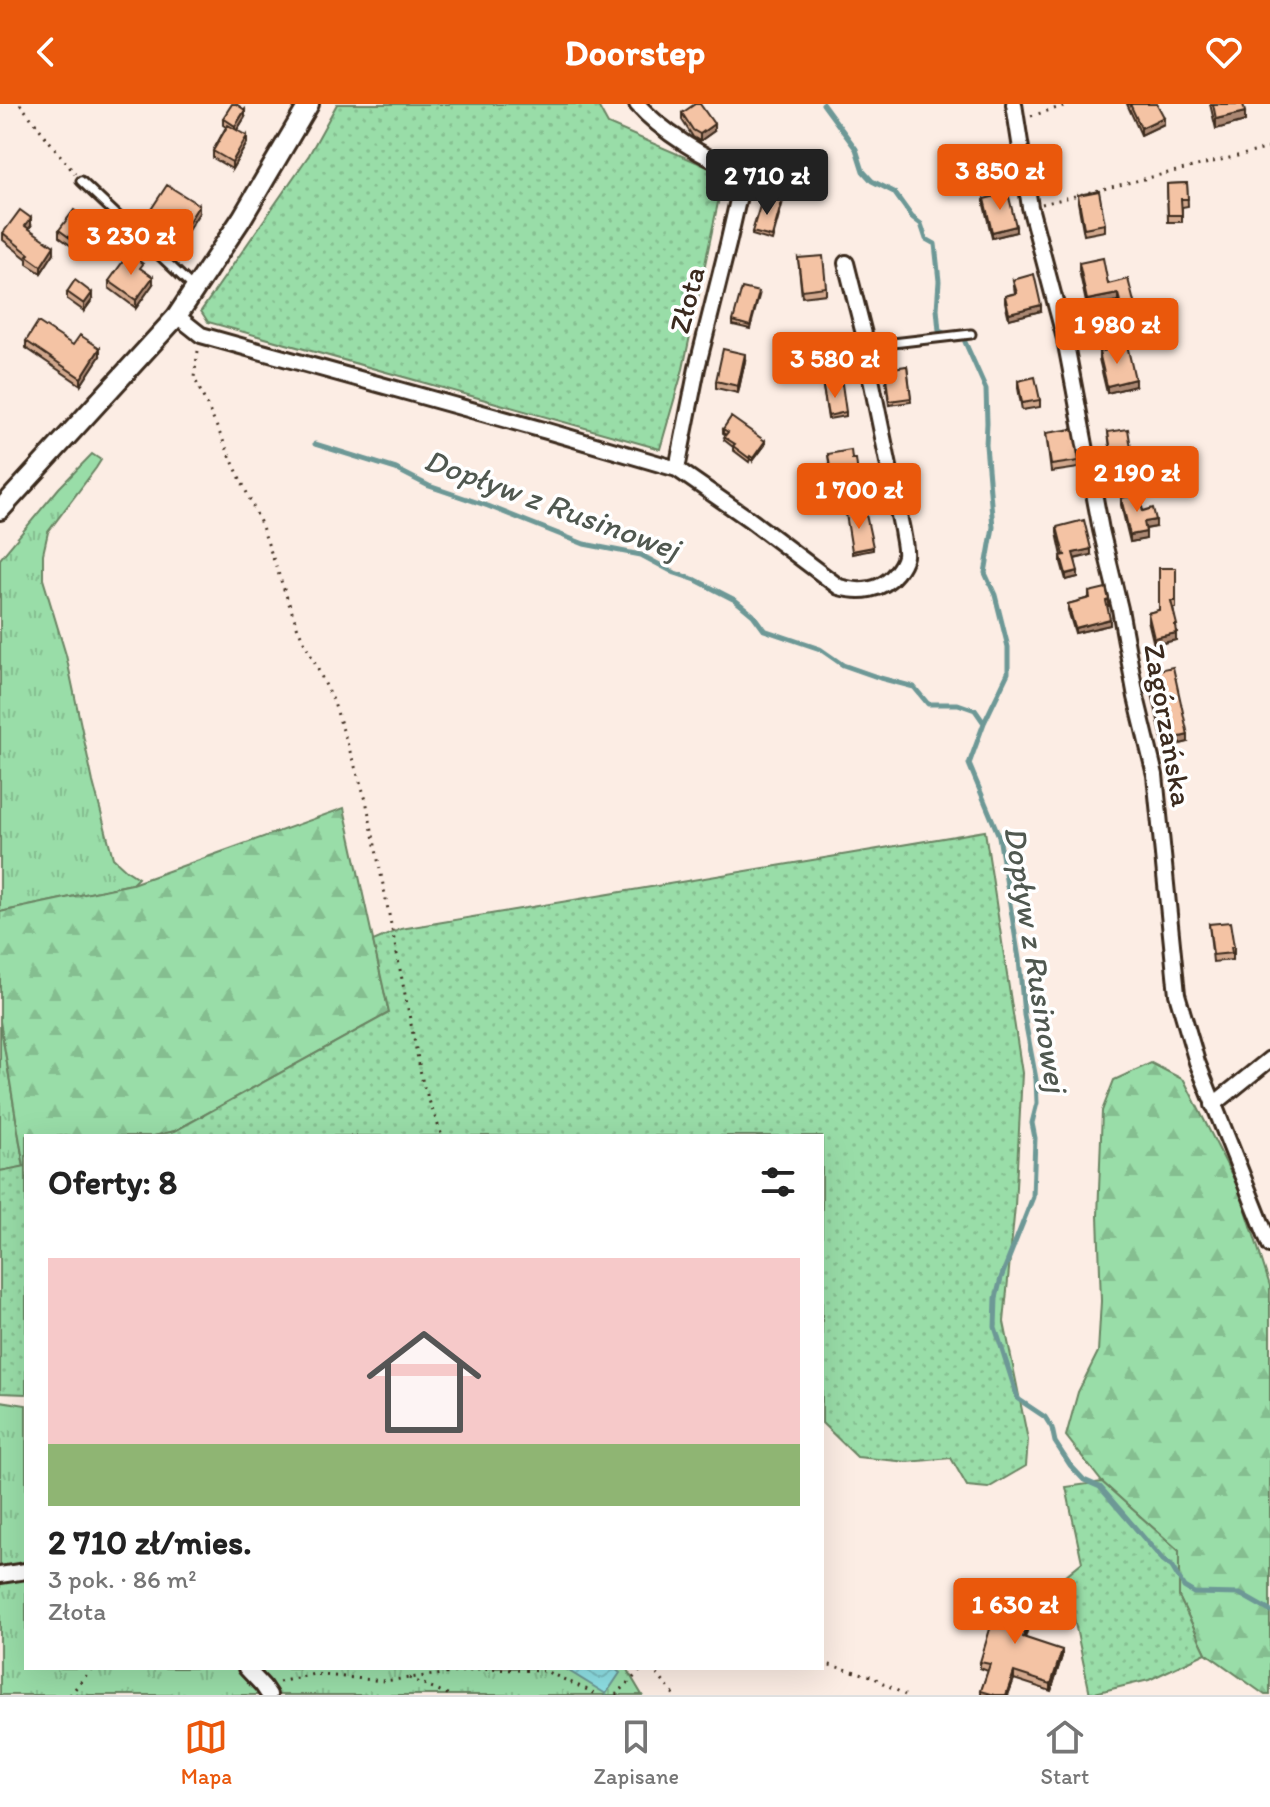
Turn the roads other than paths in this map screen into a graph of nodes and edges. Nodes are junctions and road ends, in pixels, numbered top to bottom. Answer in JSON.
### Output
{"nodes":[{"id":1,"x":309,"y":104,"type":"edge"},
{"id":2,"x":637,"y":104,"type":"edge"},
{"id":3,"x":1014,"y":104,"type":"edge"},
{"id":4,"x":81,"y":181,"type":"road end"},
{"id":5,"x":846,"y":263,"type":"dead end"},
{"id":6,"x":195,"y":289,"type":"junction"},
{"id":7,"x":177,"y":316,"type":"junction"},
{"id":8,"x":971,"y":334,"type":"dead end"},
{"id":9,"x":867,"y":346,"type":"junction"},
{"id":10,"x":677,"y":469,"type":"junction"},
{"id":11,"x":0,"y":510,"type":"edge"},
{"id":12,"x":1270,"y":1059,"type":"edge"},
{"id":13,"x":1213,"y":1105,"type":"junction"},
{"id":14,"x":1270,"y":1245,"type":"edge"},
{"id":15,"x":24,"y":1571,"type":"edge"},
{"id":16,"x":0,"y":1575,"type":"edge"},
{"id":17,"x":248,"y":1670,"type":"edge"},
{"id":18,"x":266,"y":1690,"type":"edge"}],
"edges":[{"from":1,"to":6,"type":"main road"},
{"from":2,"to":10,"type":"street","name":"Złota"},
{"from":3,"to":13,"type":"street","name":"Zagórzańska"},
{"from":4,"to":6,"type":"lane"},
{"from":5,"to":9,"type":"street"},
{"from":6,"to":7,"type":"main road"},
{"from":7,"to":10,"type":"street"},
{"from":7,"to":11,"type":"main road"},
{"from":8,"to":9,"type":"lane"},
{"from":9,"to":10,"type":"street"},
{"from":12,"to":13,"type":"street"},
{"from":13,"to":14,"type":"street","name":"Zagórzańska"},
{"from":15,"to":16,"type":"street"},
{"from":17,"to":18,"type":"street"}]}
